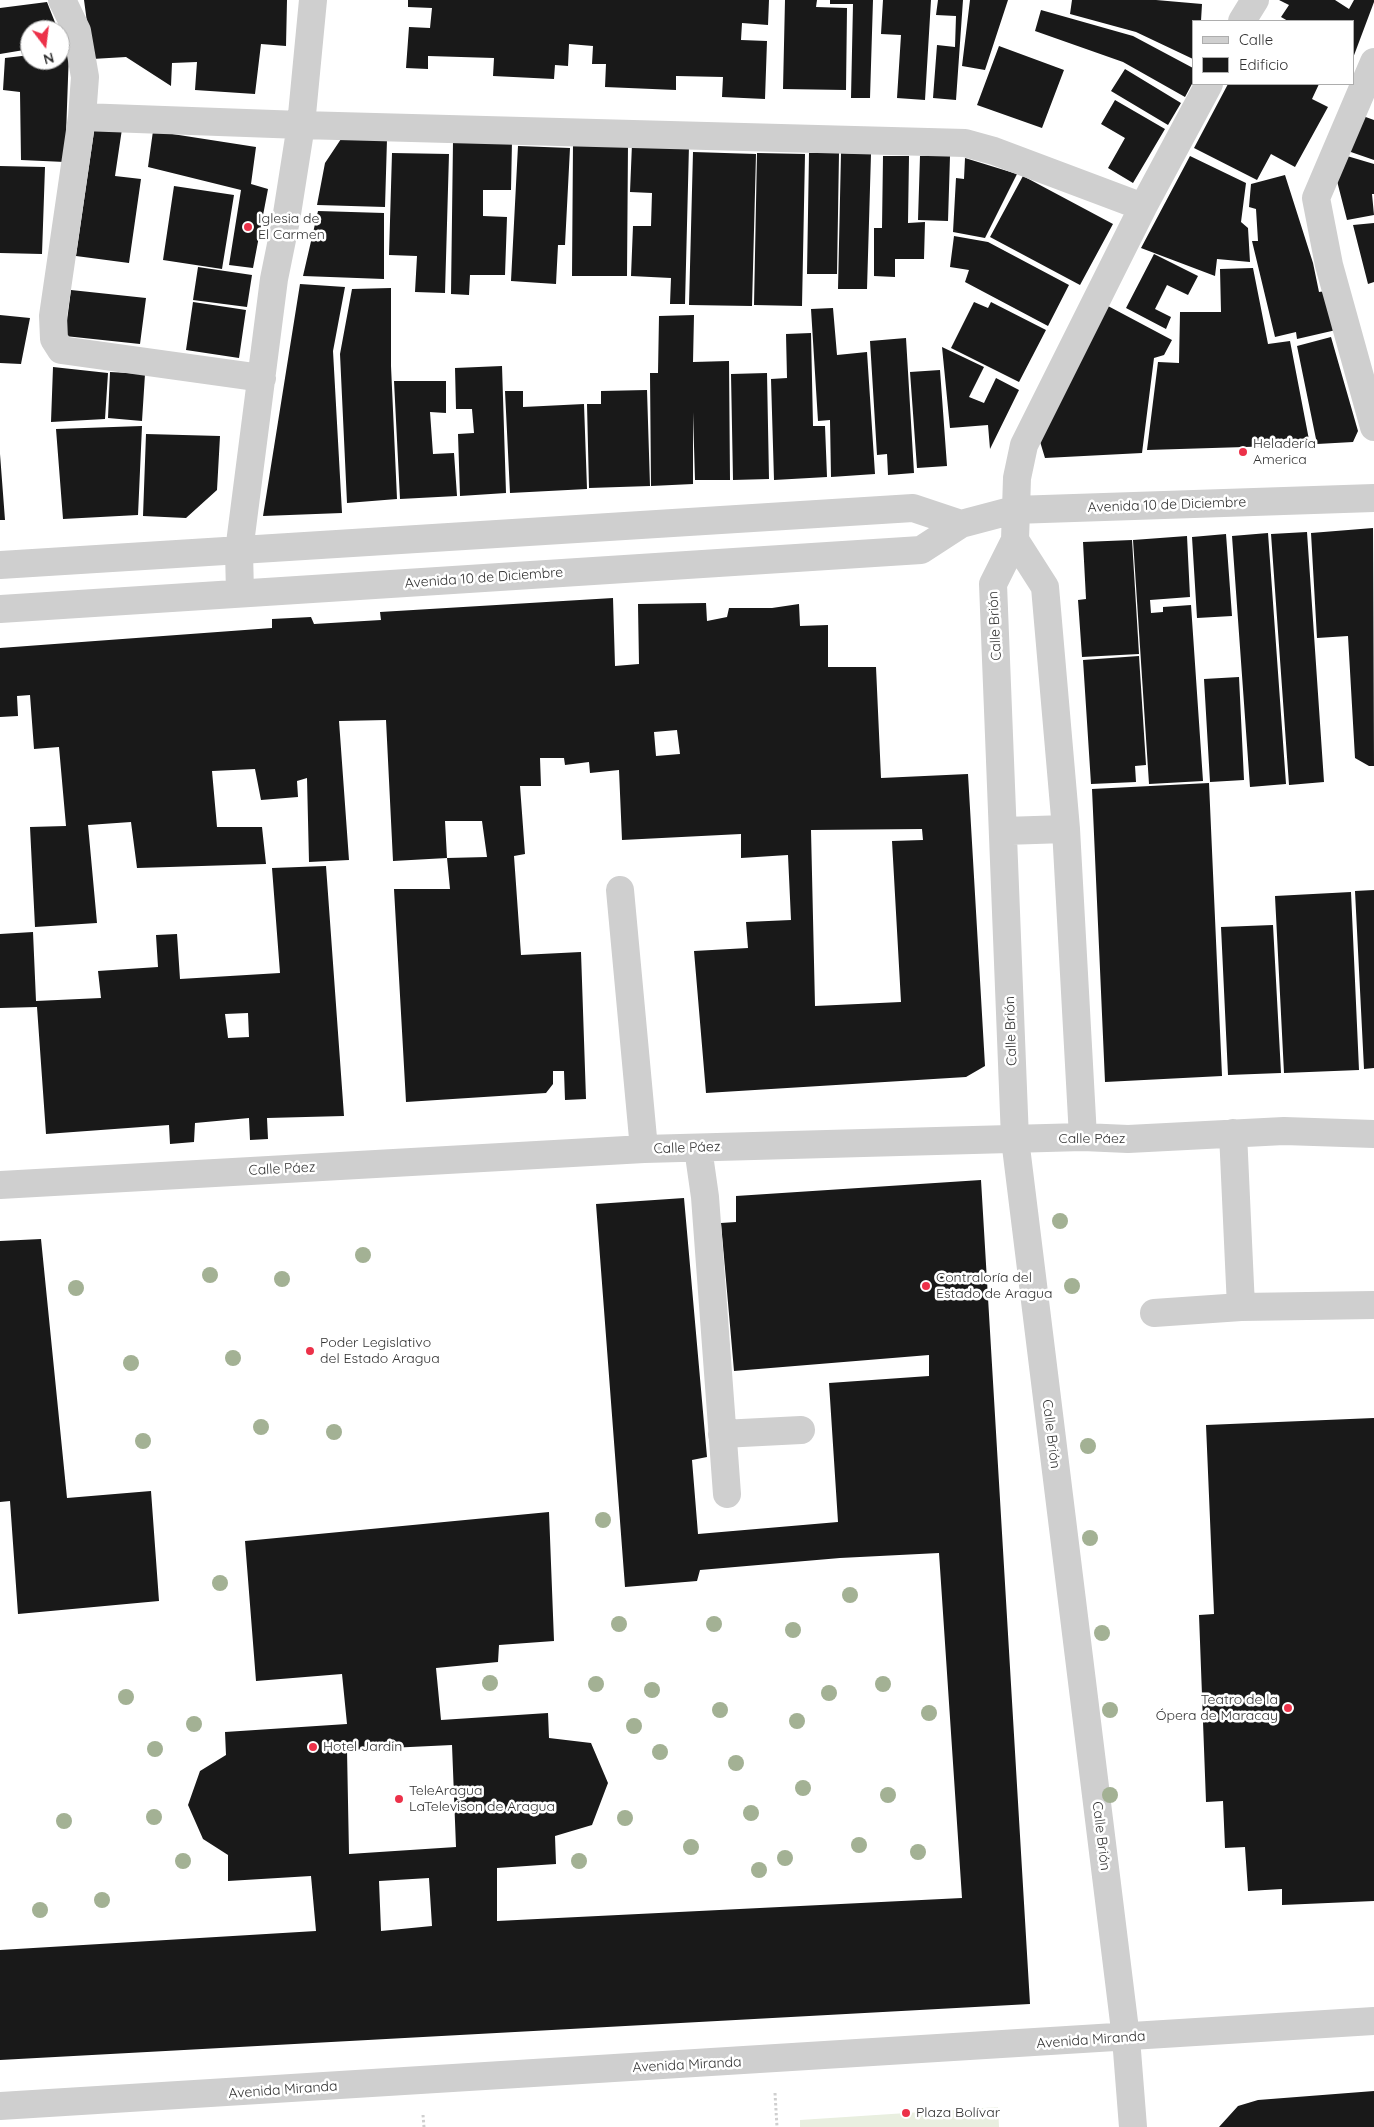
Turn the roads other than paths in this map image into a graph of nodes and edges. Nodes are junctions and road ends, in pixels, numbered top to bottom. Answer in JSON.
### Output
{"nodes":[{"id":1,"x":62,"y":0,"type":"edge"},
{"id":2,"x":314,"y":0,"type":"edge"},
{"id":3,"x":1236,"y":0,"type":"edge"},
{"id":4,"x":1255,"y":0,"type":"edge"},
{"id":5,"x":1241,"y":20,"type":"edge"},
{"id":6,"x":1242,"y":20,"type":"edge"},
{"id":7,"x":1374,"y":62,"type":"edge"},
{"id":8,"x":1208,"y":85,"type":"edge"},
{"id":9,"x":82,"y":117,"type":"junction"},
{"id":10,"x":300,"y":125,"type":"junction"},
{"id":11,"x":1142,"y":207,"type":"junction"},
{"id":12,"x":262,"y":378,"type":"junction"},
{"id":13,"x":1374,"y":427,"type":"edge"},
{"id":14,"x":1374,"y":498,"type":"edge"},
{"id":15,"x":1014,"y":510,"type":"junction"},
{"id":16,"x":961,"y":524,"type":"junction"},
{"id":17,"x":1014,"y":540,"type":"junction"},
{"id":18,"x":239,"y":551,"type":"junction"},
{"id":19,"x":0,"y":565,"type":"edge"},
{"id":20,"x":240,"y":593,"type":"junction"},
{"id":21,"x":0,"y":609,"type":"edge"},
{"id":22,"x":1066,"y":829,"type":"junction"},
{"id":23,"x":1004,"y":832,"type":"junction"},
{"id":24,"x":620,"y":890,"type":"dead end"},
{"id":25,"x":1374,"y":1118,"type":"edge"},
{"id":26,"x":1284,"y":1131,"type":"junction"},
{"id":27,"x":1233,"y":1133,"type":"junction"},
{"id":28,"x":1374,"y":1134,"type":"edge"},
{"id":29,"x":1083,"y":1137,"type":"junction"},
{"id":30,"x":1015,"y":1139,"type":"junction"},
{"id":31,"x":698,"y":1148,"type":"junction"},
{"id":32,"x":644,"y":1149,"type":"junction"},
{"id":33,"x":0,"y":1184,"type":"edge"},
{"id":34,"x":1374,"y":1305,"type":"edge"},
{"id":35,"x":1241,"y":1307,"type":"junction"},
{"id":36,"x":1154,"y":1313,"type":"dead end"},
{"id":37,"x":801,"y":1430,"type":"dead end"},
{"id":38,"x":722,"y":1434,"type":"junction"},
{"id":39,"x":728,"y":1494,"type":"dead end"},
{"id":40,"x":1374,"y":2022,"type":"edge"},
{"id":41,"x":1126,"y":2038,"type":"junction"},
{"id":42,"x":0,"y":2106,"type":"edge"},
{"id":43,"x":1133,"y":2127,"type":"edge"}],
"edges":[{"from":1,"to":9,"type":"street"},
{"from":2,"to":10,"type":"street"},
{"from":3,"to":5,"type":"street"},
{"from":4,"to":6,"type":"street"},
{"from":7,"to":13,"type":"street"},
{"from":8,"to":11,"type":"street"},
{"from":9,"to":10,"type":"street"},
{"from":9,"to":12,"type":"street"},
{"from":10,"to":11,"type":"street"},
{"from":10,"to":12,"type":"street"},
{"from":11,"to":15,"type":"street"},
{"from":12,"to":18,"type":"street"},
{"from":14,"to":15,"type":"street","name":"Avenida 10 de Diciembre"},
{"from":15,"to":16,"type":"street","name":"Avenida 10 de Diciembre"},
{"from":15,"to":17,"type":"street"},
{"from":16,"to":18,"type":"street"},
{"from":16,"to":20,"type":"street","name":"Avenida 10 de Diciembre"},
{"from":17,"to":22,"type":"street"},
{"from":17,"to":23,"type":"street","name":"Calle Brión"},
{"from":18,"to":19,"type":"street"},
{"from":18,"to":20,"type":"street"},
{"from":20,"to":21,"type":"street","name":"Avenida 10 de Diciembre"},
{"from":22,"to":23,"type":"street"},
{"from":22,"to":29,"type":"street"},
{"from":23,"to":30,"type":"street","name":"Calle Brión"},
{"from":24,"to":32,"type":"street"},
{"from":25,"to":26,"type":"street"},
{"from":26,"to":27,"type":"street","name":"Calle Páez"},
{"from":26,"to":28,"type":"street","name":"Calle Páez"},
{"from":27,"to":29,"type":"street","name":"Calle Páez"},
{"from":27,"to":35,"type":"street"},
{"from":29,"to":30,"type":"street","name":"Calle Páez"},
{"from":30,"to":31,"type":"street","name":"Calle Páez"},
{"from":30,"to":41,"type":"street","name":"Calle Brión"},
{"from":31,"to":32,"type":"street","name":"Calle Páez"},
{"from":31,"to":38,"type":"street"},
{"from":32,"to":33,"type":"street","name":"Calle Páez"},
{"from":34,"to":35,"type":"street"},
{"from":35,"to":36,"type":"street"},
{"from":37,"to":38,"type":"street"},
{"from":38,"to":39,"type":"street"},
{"from":40,"to":41,"type":"street","name":"Avenida Miranda"},
{"from":41,"to":42,"type":"street","name":"Avenida Miranda"},
{"from":41,"to":43,"type":"street","name":"Calle Brión"}]}
